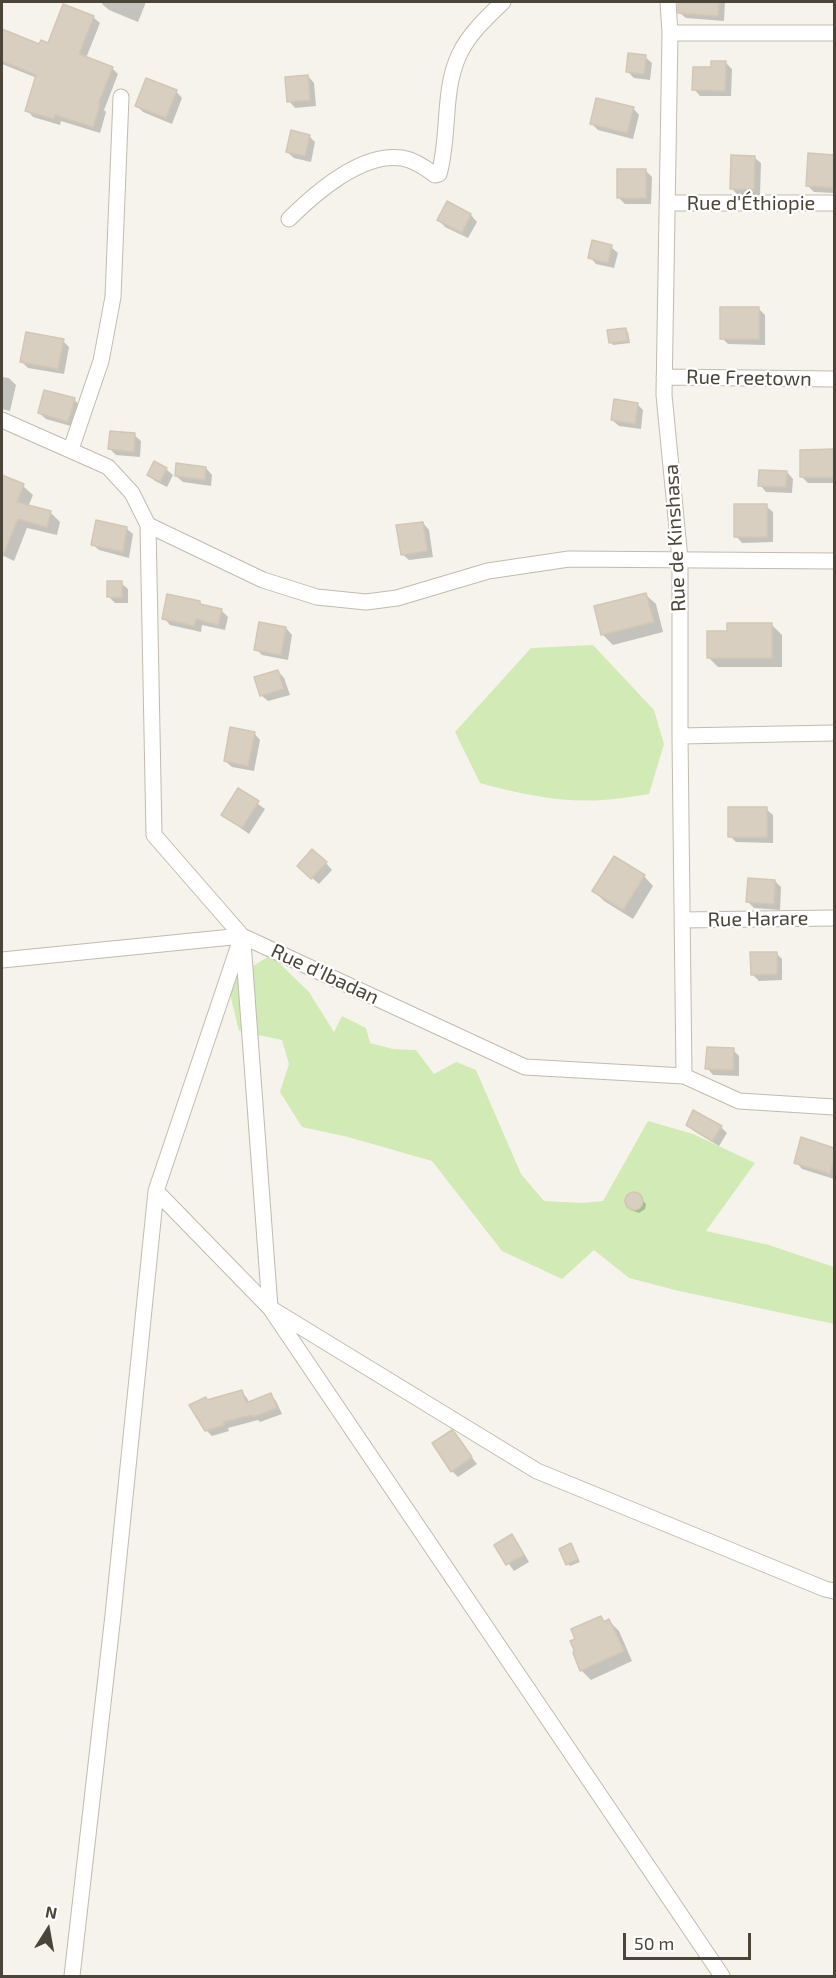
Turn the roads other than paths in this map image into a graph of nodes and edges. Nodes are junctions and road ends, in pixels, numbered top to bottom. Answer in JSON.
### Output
{"nodes":[{"id":1,"x":503,"y":2,"type":"edge"},
{"id":2,"x":668,"y":2,"type":"edge"},
{"id":3,"x":670,"y":33,"type":"junction"},
{"id":4,"x":834,"y":33,"type":"edge"},
{"id":5,"x":121,"y":98,"type":"dead end"},
{"id":6,"x":667,"y":203,"type":"junction"},
{"id":7,"x":834,"y":203,"type":"edge"},
{"id":8,"x":290,"y":219,"type":"dead end"},
{"id":9,"x":664,"y":377,"type":"junction"},
{"id":10,"x":834,"y":379,"type":"edge"},
{"id":11,"x":2,"y":420,"type":"edge"},
{"id":12,"x":71,"y":449,"type":"junction"},
{"id":13,"x":148,"y":525,"type":"junction"},
{"id":14,"x":680,"y":559,"type":"junction"},
{"id":15,"x":834,"y":561,"type":"edge"},
{"id":16,"x":834,"y":733,"type":"edge"},
{"id":17,"x":680,"y":736,"type":"junction"},
{"id":18,"x":834,"y":918,"type":"edge"},
{"id":19,"x":682,"y":920,"type":"junction"},
{"id":20,"x":242,"y":936,"type":"junction"},
{"id":21,"x":2,"y":960,"type":"edge"},
{"id":22,"x":684,"y":1076,"type":"junction"},
{"id":23,"x":834,"y":1107,"type":"edge"},
{"id":24,"x":156,"y":1191,"type":"junction"},
{"id":25,"x":270,"y":1308,"type":"junction"},
{"id":26,"x":834,"y":1591,"type":"edge"},
{"id":27,"x":72,"y":1977,"type":"edge"},
{"id":28,"x":722,"y":1977,"type":"edge"}],
"edges":[{"from":1,"to":8,"type":"street"},
{"from":2,"to":3,"type":"street","name":"Rue de Kinshasa"},
{"from":3,"to":4,"type":"street"},
{"from":3,"to":6,"type":"street","name":"Rue de Kinshasa"},
{"from":5,"to":12,"type":"street"},
{"from":6,"to":7,"type":"street","name":"Rue d'Éthiopie"},
{"from":6,"to":9,"type":"street","name":"Rue de Kinshasa"},
{"from":9,"to":10,"type":"street","name":"Rue Freetown"},
{"from":9,"to":14,"type":"street","name":"Rue de Kinshasa"},
{"from":11,"to":12,"type":"street"},
{"from":12,"to":13,"type":"street"},
{"from":13,"to":14,"type":"street"},
{"from":13,"to":20,"type":"street","name":"Rue d'Ibadan"},
{"from":14,"to":15,"type":"street"},
{"from":14,"to":17,"type":"street","name":"Rue de Kinshasa"},
{"from":16,"to":17,"type":"street"},
{"from":17,"to":19,"type":"street","name":"Rue de Kinshasa"},
{"from":18,"to":19,"type":"street","name":"Rue Harare"},
{"from":19,"to":22,"type":"street","name":"Rue de Kinshasa"},
{"from":20,"to":21,"type":"street"},
{"from":20,"to":22,"type":"street","name":"Rue d'Ibadan"},
{"from":20,"to":24,"type":"street"},
{"from":20,"to":25,"type":"street"},
{"from":22,"to":23,"type":"street","name":"Rue d'Ibadan"},
{"from":24,"to":25,"type":"street"},
{"from":24,"to":27,"type":"street"},
{"from":25,"to":26,"type":"street"},
{"from":25,"to":28,"type":"street"}]}
